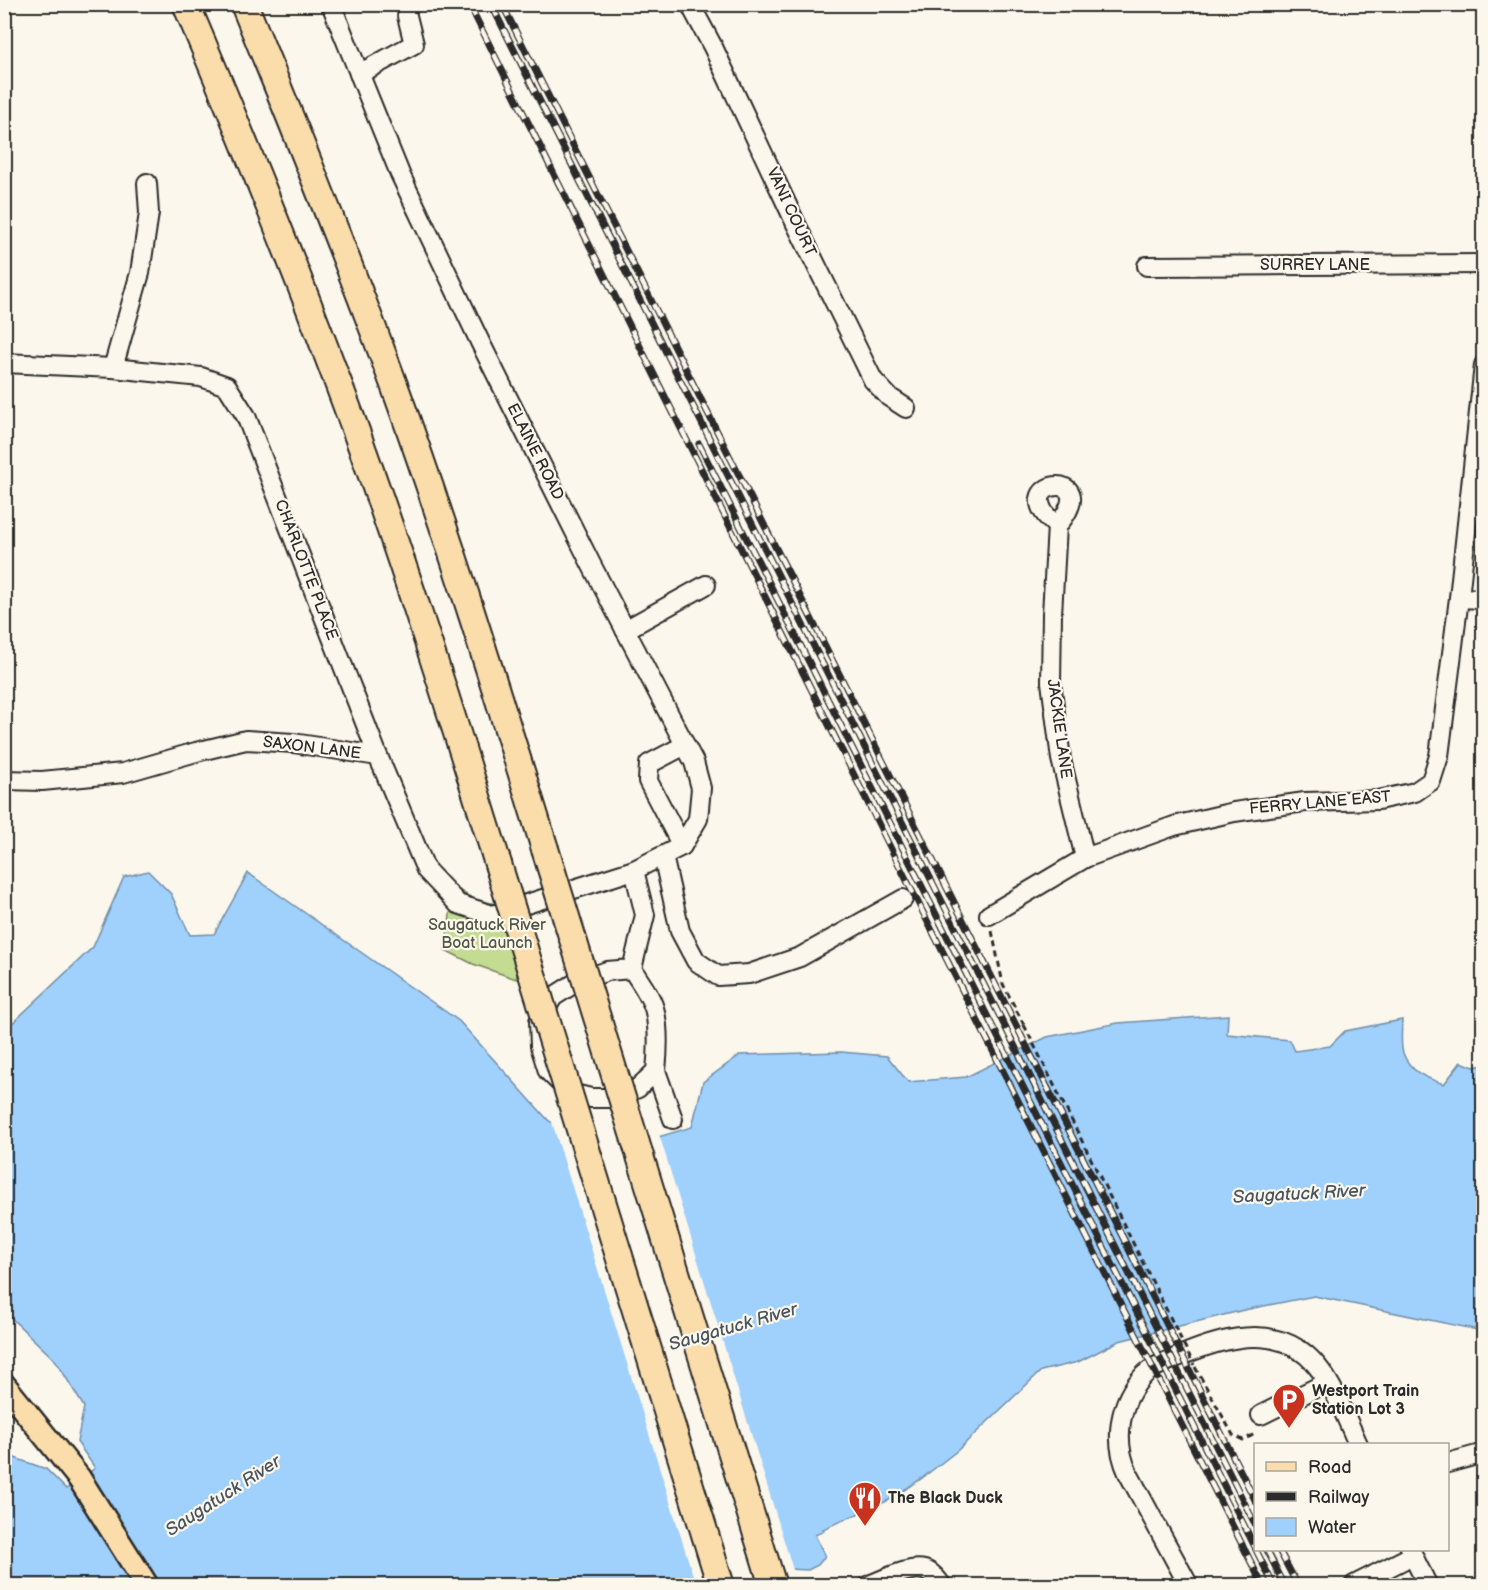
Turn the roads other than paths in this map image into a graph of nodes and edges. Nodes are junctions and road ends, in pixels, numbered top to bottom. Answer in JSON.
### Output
{"nodes":[{"id":1,"x":186,"y":4,"type":"edge"},
{"id":2,"x":244,"y":4,"type":"edge"},
{"id":3,"x":331,"y":4,"type":"edge"},
{"id":4,"x":690,"y":4,"type":"edge"},
{"id":5,"x":407,"y":16,"type":"dead end"},
{"id":6,"x":359,"y":74,"type":"junction"},
{"id":7,"x":147,"y":183,"type":"dead end"},
{"id":8,"x":1484,"y":264,"type":"edge"},
{"id":9,"x":1147,"y":266,"type":"dead end"},
{"id":10,"x":4,"y":363,"type":"edge"},
{"id":11,"x":113,"y":368,"type":"junction"},
{"id":12,"x":1483,"y":374,"type":"edge"},
{"id":13,"x":906,"y":408,"type":"dead end"},
{"id":14,"x":1058,"y":526,"type":"dead end"},
{"id":15,"x":706,"y":585,"type":"dead end"},
{"id":16,"x":1459,"y":598,"type":"junction"},
{"id":17,"x":1484,"y":599,"type":"edge"},
{"id":18,"x":626,"y":630,"type":"junction"},
{"id":19,"x":685,"y":745,"type":"junction"},
{"id":20,"x":378,"y":756,"type":"junction"},
{"id":21,"x":4,"y":780,"type":"edge"},
{"id":22,"x":682,"y":846,"type":"junction"},
{"id":23,"x":663,"y":856,"type":"junction"},
{"id":24,"x":1085,"y":858,"type":"junction"},
{"id":25,"x":634,"y":870,"type":"junction"},
{"id":26,"x":903,"y":899,"type":"dead end"},
{"id":27,"x":989,"y":915,"type":"road end"},
{"id":28,"x":632,"y":969,"type":"junction"},
{"id":29,"x":656,"y":1071,"type":"junction"},
{"id":30,"x":673,"y":1119,"type":"dead end"},
{"id":31,"x":1328,"y":1382,"type":"junction"},
{"id":32,"x":4,"y":1385,"type":"edge"},
{"id":33,"x":1260,"y":1423,"type":"road end"},
{"id":34,"x":1358,"y":1443,"type":"edge"},
{"id":35,"x":1484,"y":1453,"type":"edge"},
{"id":36,"x":1449,"y":1463,"type":"edge"},
{"id":37,"x":1411,"y":1552,"type":"edge"},
{"id":38,"x":869,"y":1585,"type":"edge"},
{"id":39,"x":1354,"y":1585,"type":"edge"},
{"id":40,"x":147,"y":1586,"type":"edge"},
{"id":41,"x":722,"y":1586,"type":"edge"},
{"id":42,"x":773,"y":1586,"type":"edge"},
{"id":43,"x":942,"y":1586,"type":"edge"},
{"id":44,"x":1189,"y":1586,"type":"edge"},
{"id":45,"x":1428,"y":1586,"type":"edge"}],
"edges":[{"from":1,"to":41,"type":"highway","bridge":true},
{"from":2,"to":42,"type":"highway","bridge":true},
{"from":3,"to":6,"type":"street","name":"ELAINE ROAD"},
{"from":4,"to":13,"type":"street","name":"VANI COURT"},
{"from":5,"to":6,"type":"street"},
{"from":6,"to":18,"type":"street","name":"ELAINE ROAD"},
{"from":7,"to":11,"type":"street"},
{"from":8,"to":9,"type":"street","name":"SURREY LANE"},
{"from":10,"to":11,"type":"street"},
{"from":11,"to":20,"type":"street","name":"CHARLOTTE PLACE"},
{"from":12,"to":16,"type":"street","name":"FERRY LANE EAST"},
{"from":14,"to":24,"type":"street","name":"JACKIE LANE"},
{"from":15,"to":18,"type":"street"},
{"from":16,"to":17,"type":"street"},
{"from":16,"to":24,"type":"street","name":"FERRY LANE EAST"},
{"from":18,"to":19,"type":"street","name":"ELAINE ROAD"},
{"from":19,"to":22,"type":"street","name":"ELAINE ROAD"},
{"from":19,"to":22,"type":"street"},
{"from":20,"to":21,"type":"street","name":"SAXON LANE"},
{"from":20,"to":25,"type":"street","name":"SAXON LANE"},
{"from":22,"to":23,"type":"street"},
{"from":23,"to":25,"type":"street"},
{"from":23,"to":26,"type":"street"},
{"from":24,"to":27,"type":"street","name":"FERRY LANE EAST"},
{"from":25,"to":28,"type":"street"},
{"from":28,"to":29,"type":"street"},
{"from":28,"to":29,"type":"street"},
{"from":29,"to":30,"type":"street"},
{"from":31,"to":33,"type":"street"},
{"from":31,"to":34,"type":"street"},
{"from":31,"to":44,"type":"street"},
{"from":32,"to":40,"type":"main road"},
{"from":35,"to":36,"type":"street"},
{"from":37,"to":39,"type":"street"},
{"from":37,"to":45,"type":"street"},
{"from":38,"to":43,"type":"street"}]}
